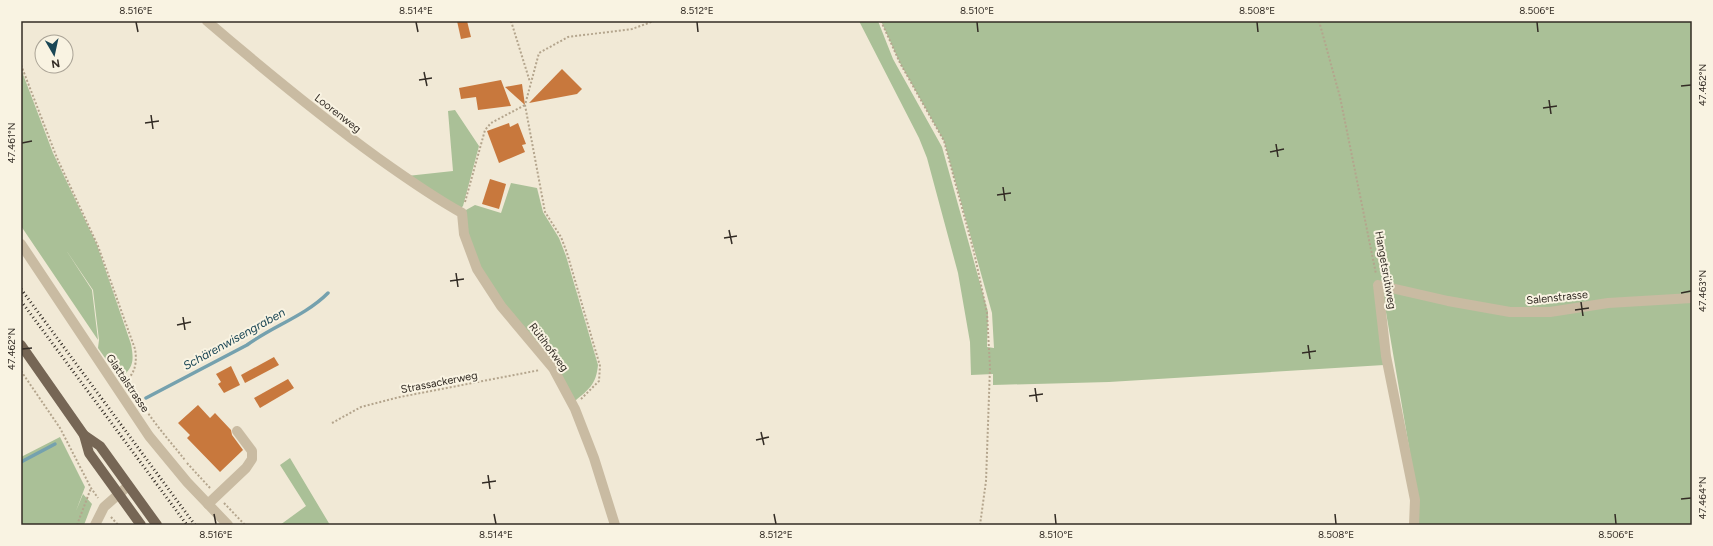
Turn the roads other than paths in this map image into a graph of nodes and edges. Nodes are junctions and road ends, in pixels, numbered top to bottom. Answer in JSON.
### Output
{"nodes":[{"id":1,"x":207,"y":21,"type":"edge"},
{"id":2,"x":462,"y":213,"type":"joint"},
{"id":3,"x":21,"y":244,"type":"edge"},
{"id":4,"x":1378,"y":285,"type":"joint"},
{"id":5,"x":1692,"y":298,"type":"edge"},
{"id":6,"x":21,"y":345,"type":"edge"},
{"id":7,"x":237,"y":431,"type":"dead end"},
{"id":8,"x":84,"y":435,"type":"junction"},
{"id":9,"x":128,"y":486,"type":"junction"},
{"id":10,"x":118,"y":494,"type":"junction"},
{"id":11,"x":208,"y":504,"type":"junction"},
{"id":12,"x":95,"y":525,"type":"edge"},
{"id":13,"x":141,"y":525,"type":"edge"},
{"id":14,"x":157,"y":525,"type":"edge"},
{"id":15,"x":228,"y":525,"type":"edge"},
{"id":16,"x":616,"y":525,"type":"edge"},
{"id":17,"x":1414,"y":525,"type":"edge"}],
"edges":[{"from":1,"to":2,"type":"street","name":"Loorenweg"},
{"from":2,"to":16,"type":"street","name":"Rütihofweg"},
{"from":3,"to":11,"type":"street","name":"Glattalstrasse"},
{"from":4,"to":5,"type":"street","name":"Salenstrasse"},
{"from":4,"to":17,"type":"street","name":"Hangetsrütiweg"},
{"from":6,"to":8,"type":"main road"},
{"from":7,"to":11,"type":"street"},
{"from":8,"to":9,"type":"main road"},
{"from":8,"to":10,"type":"main road"},
{"from":9,"to":10,"type":"street"},
{"from":9,"to":14,"type":"main road"},
{"from":10,"to":12,"type":"street"},
{"from":10,"to":13,"type":"main road"},
{"from":11,"to":15,"type":"street","name":"Glattalstrasse"}]}
